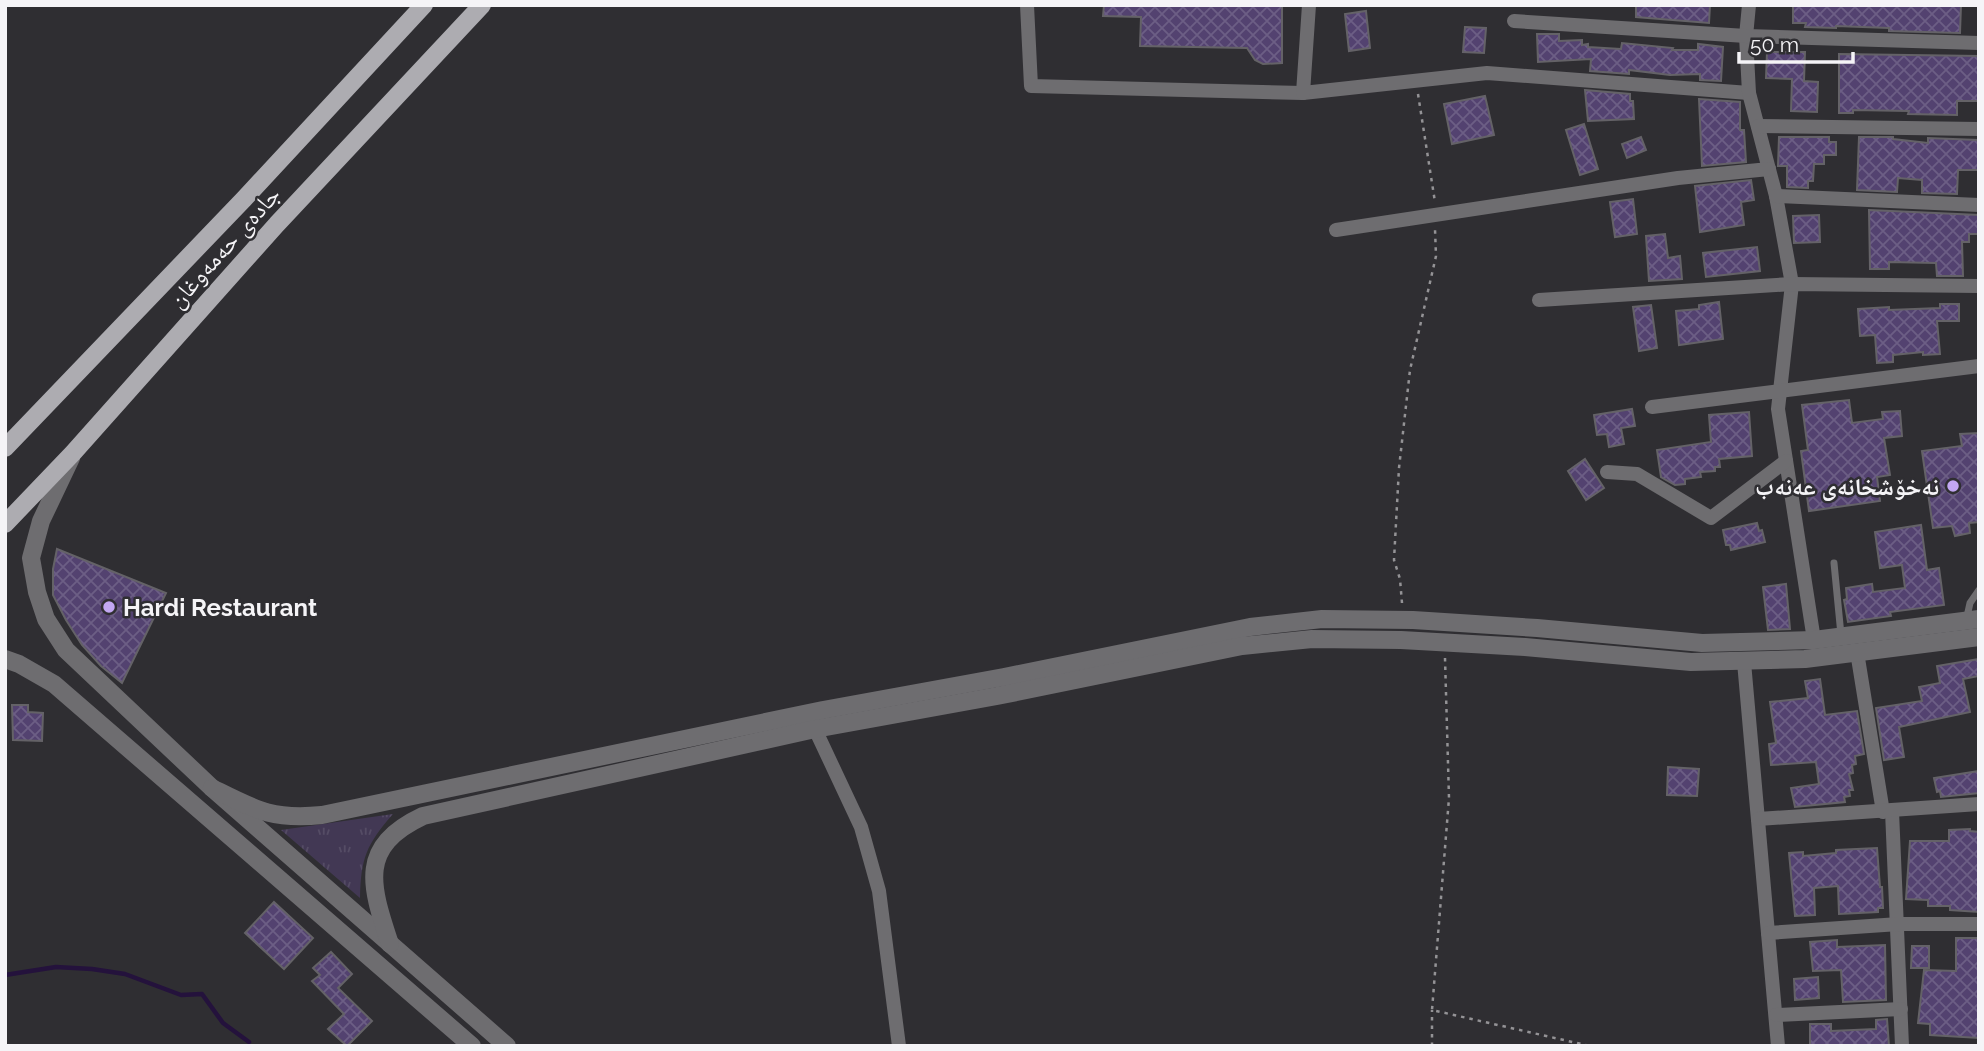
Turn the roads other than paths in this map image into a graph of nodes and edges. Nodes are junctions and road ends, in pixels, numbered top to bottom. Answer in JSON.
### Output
{"nodes":[{"id":1,"x":424,"y":5,"type":"edge"},
{"id":2,"x":482,"y":5,"type":"edge"},
{"id":3,"x":1027,"y":5,"type":"edge"},
{"id":4,"x":1309,"y":5,"type":"edge"},
{"id":5,"x":1749,"y":5,"type":"edge"},
{"id":6,"x":1514,"y":21,"type":"dead end"},
{"id":7,"x":1746,"y":36,"type":"junction"},
{"id":8,"x":1979,"y":43,"type":"edge"},
{"id":9,"x":1303,"y":93,"type":"junction"},
{"id":10,"x":1749,"y":93,"type":"junction"},
{"id":11,"x":1758,"y":126,"type":"junction"},
{"id":12,"x":1979,"y":129,"type":"edge"},
{"id":13,"x":1769,"y":169,"type":"junction"},
{"id":14,"x":1776,"y":196,"type":"junction"},
{"id":15,"x":1979,"y":205,"type":"edge"},
{"id":16,"x":1336,"y":230,"type":"dead end"},
{"id":17,"x":1792,"y":284,"type":"junction"},
{"id":18,"x":1979,"y":286,"type":"edge"},
{"id":19,"x":1539,"y":300,"type":"dead end"},
{"id":20,"x":1979,"y":366,"type":"edge"},
{"id":21,"x":1780,"y":391,"type":"junction"},
{"id":22,"x":1652,"y":407,"type":"dead end"},
{"id":23,"x":5,"y":448,"type":"edge"},
{"id":24,"x":73,"y":453,"type":"junction"},
{"id":25,"x":1786,"y":461,"type":"junction"},
{"id":26,"x":1607,"y":472,"type":"dead end"},
{"id":27,"x":5,"y":524,"type":"edge"},
{"id":28,"x":1834,"y":562,"type":"dead end"},
{"id":29,"x":1979,"y":590,"type":"edge"},
{"id":30,"x":1973,"y":629,"type":"edge"},
{"id":31,"x":1841,"y":636,"type":"junction"},
{"id":32,"x":1814,"y":640,"type":"junction"},
{"id":33,"x":1857,"y":652,"type":"junction"},
{"id":34,"x":5,"y":659,"type":"edge"},
{"id":35,"x":1744,"y":662,"type":"junction"},
{"id":36,"x":1104,"y":664,"type":"junction"},
{"id":37,"x":123,"y":705,"type":"junction"},
{"id":38,"x":102,"y":726,"type":"junction"},
{"id":39,"x":815,"y":729,"type":"junction"},
{"id":40,"x":481,"y":781,"type":"junction"},
{"id":41,"x":212,"y":788,"type":"junction"},
{"id":42,"x":485,"y":803,"type":"junction"},
{"id":43,"x":1979,"y":804,"type":"edge"},
{"id":44,"x":1887,"y":812,"type":"junction"},
{"id":45,"x":1758,"y":819,"type":"junction"},
{"id":46,"x":1899,"y":924,"type":"junction"},
{"id":47,"x":1979,"y":924,"type":"edge"},
{"id":48,"x":1768,"y":933,"type":"junction"},
{"id":49,"x":390,"y":944,"type":"junction"},
{"id":50,"x":1901,"y":1009,"type":"junction"},
{"id":51,"x":1776,"y":1015,"type":"junction"},
{"id":52,"x":472,"y":1046,"type":"edge"},
{"id":53,"x":507,"y":1046,"type":"edge"},
{"id":54,"x":898,"y":1046,"type":"edge"},
{"id":55,"x":1778,"y":1046,"type":"edge"},
{"id":56,"x":1902,"y":1046,"type":"edge"}],
"edges":[{"from":1,"to":23,"type":"main road","name":"جادەی حەمەوغان"},
{"from":2,"to":24,"type":"main road","name":"جادەی حەمەوغان"},
{"from":3,"to":9,"type":"street"},
{"from":4,"to":9,"type":"street"},
{"from":5,"to":7,"type":"street"},
{"from":6,"to":7,"type":"street"},
{"from":7,"to":8,"type":"street"},
{"from":7,"to":10,"type":"street"},
{"from":9,"to":10,"type":"street"},
{"from":10,"to":11,"type":"street"},
{"from":11,"to":12,"type":"street"},
{"from":11,"to":13,"type":"street"},
{"from":13,"to":14,"type":"street"},
{"from":13,"to":16,"type":"street"},
{"from":14,"to":15,"type":"street"},
{"from":14,"to":17,"type":"street"},
{"from":17,"to":18,"type":"street"},
{"from":17,"to":19,"type":"street"},
{"from":17,"to":21,"type":"street"},
{"from":20,"to":21,"type":"street"},
{"from":21,"to":22,"type":"street"},
{"from":21,"to":25,"type":"street"},
{"from":24,"to":27,"type":"main road","name":"جادەی حەمەوغان"},
{"from":24,"to":37,"type":"street"},
{"from":25,"to":26,"type":"street"},
{"from":25,"to":32,"type":"street"},
{"from":28,"to":31,"type":"lane"},
{"from":29,"to":30,"type":"lane"},
{"from":30,"to":31,"type":"street"},
{"from":30,"to":33,"type":"street"},
{"from":31,"to":32,"type":"street"},
{"from":32,"to":36,"type":"street"},
{"from":33,"to":35,"type":"street"},
{"from":33,"to":44,"type":"street"},
{"from":34,"to":38,"type":"street"},
{"from":35,"to":36,"type":"street"},
{"from":35,"to":45,"type":"street"},
{"from":36,"to":39,"type":"street"},
{"from":36,"to":40,"type":"street"},
{"from":37,"to":38,"type":"street"},
{"from":37,"to":41,"type":"street"},
{"from":38,"to":52,"type":"street"},
{"from":39,"to":42,"type":"street"},
{"from":39,"to":54,"type":"street"},
{"from":40,"to":41,"type":"street"},
{"from":40,"to":42,"type":"street"},
{"from":41,"to":49,"type":"street"},
{"from":42,"to":49,"type":"street"},
{"from":43,"to":44,"type":"street"},
{"from":44,"to":45,"type":"street"},
{"from":44,"to":46,"type":"street"},
{"from":45,"to":48,"type":"street"},
{"from":46,"to":47,"type":"street"},
{"from":46,"to":48,"type":"street"},
{"from":46,"to":50,"type":"street"},
{"from":48,"to":51,"type":"street"},
{"from":49,"to":53,"type":"street"},
{"from":50,"to":51,"type":"street"},
{"from":50,"to":56,"type":"street"},
{"from":51,"to":55,"type":"street"}]}
